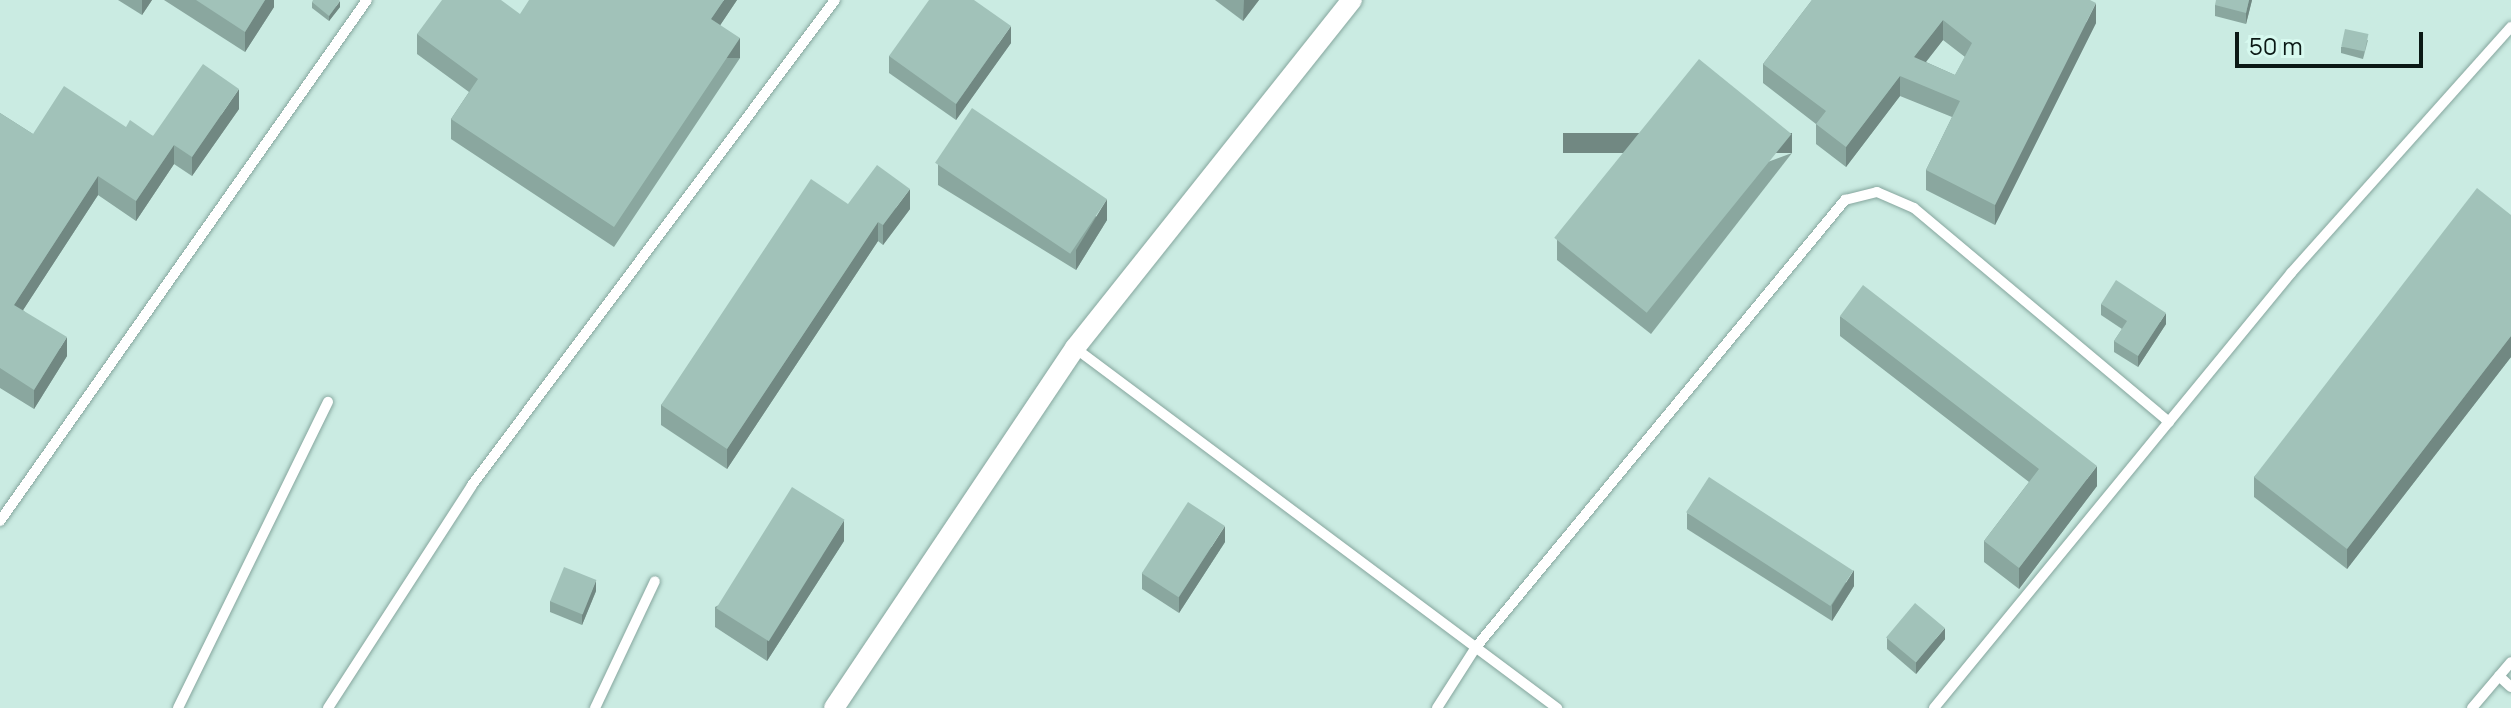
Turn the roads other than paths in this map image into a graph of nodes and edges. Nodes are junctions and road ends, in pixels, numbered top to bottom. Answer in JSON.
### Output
{"nodes":[{"id":1,"x":367,"y":0,"type":"edge"},
{"id":2,"x":835,"y":0,"type":"edge"},
{"id":3,"x":1352,"y":0,"type":"edge"},
{"id":4,"x":2511,"y":27,"type":"edge"},
{"id":5,"x":1075,"y":348,"type":"junction"},
{"id":6,"x":328,"y":402,"type":"dead end"},
{"id":7,"x":2169,"y":422,"type":"junction"},
{"id":8,"x":0,"y":521,"type":"edge"},
{"id":9,"x":655,"y":581,"type":"dead end"},
{"id":10,"x":1476,"y":647,"type":"junction"},
{"id":11,"x":2511,"y":662,"type":"edge"},
{"id":12,"x":2499,"y":676,"type":"junction"},
{"id":13,"x":2511,"y":687,"type":"edge"},
{"id":14,"x":178,"y":708,"type":"edge"},
{"id":15,"x":328,"y":708,"type":"edge"},
{"id":16,"x":595,"y":708,"type":"edge"},
{"id":17,"x":834,"y":708,"type":"edge"},
{"id":18,"x":1437,"y":708,"type":"edge"},
{"id":19,"x":1557,"y":708,"type":"edge"},
{"id":20,"x":1934,"y":708,"type":"edge"},
{"id":21,"x":2472,"y":708,"type":"edge"}],
"edges":[{"from":1,"to":8,"type":"lane"},
{"from":2,"to":15,"type":"lane"},
{"from":3,"to":5,"type":"street"},
{"from":4,"to":7,"type":"lane"},
{"from":5,"to":10,"type":"lane"},
{"from":5,"to":17,"type":"street"},
{"from":6,"to":14,"type":"lane"},
{"from":7,"to":10,"type":"lane"},
{"from":7,"to":20,"type":"lane"},
{"from":9,"to":16,"type":"lane"},
{"from":10,"to":18,"type":"lane"},
{"from":10,"to":19,"type":"lane"},
{"from":11,"to":12,"type":"lane"},
{"from":12,"to":13,"type":"lane"},
{"from":12,"to":21,"type":"lane"}]}
